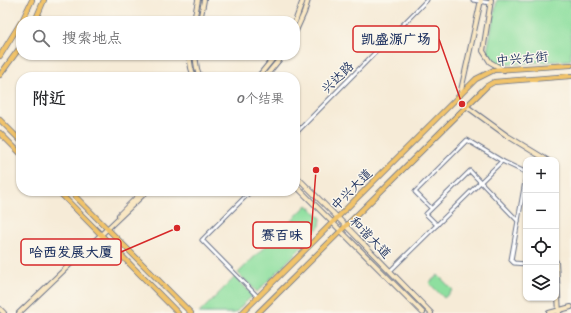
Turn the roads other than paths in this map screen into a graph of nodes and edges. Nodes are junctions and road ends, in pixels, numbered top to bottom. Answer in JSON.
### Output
{"nodes":[{"id":1,"x":32,"y":0,"type":"edge"},
{"id":2,"x":44,"y":0,"type":"edge"},
{"id":3,"x":198,"y":0,"type":"edge"},
{"id":4,"x":204,"y":0,"type":"edge"},
{"id":5,"x":303,"y":0,"type":"edge"},
{"id":6,"x":308,"y":0,"type":"edge"},
{"id":7,"x":427,"y":0,"type":"edge"},
{"id":8,"x":473,"y":0,"type":"edge"},
{"id":9,"x":481,"y":1,"type":"edge"},
{"id":10,"x":491,"y":1,"type":"edge"},
{"id":11,"x":24,"y":16,"type":"edge"},
{"id":12,"x":37,"y":16,"type":"edge"},
{"id":13,"x":195,"y":16,"type":"edge"},
{"id":14,"x":201,"y":16,"type":"edge"},
{"id":15,"x":297,"y":16,"type":"edge"},
{"id":16,"x":300,"y":22,"type":"edge"},
{"id":17,"x":16,"y":30,"type":"edge"},
{"id":18,"x":16,"y":53,"type":"edge"},
{"id":19,"x":0,"y":56,"type":"edge"},
{"id":20,"x":189,"y":60,"type":"edge"},
{"id":21,"x":196,"y":60,"type":"edge"},
{"id":22,"x":272,"y":60,"type":"edge"},
{"id":23,"x":279,"y":60,"type":"edge"},
{"id":24,"x":571,"y":65,"type":"edge"},
{"id":25,"x":504,"y":70,"type":"junction"},
{"id":26,"x":192,"y":72,"type":"edge"},
{"id":27,"x":198,"y":72,"type":"edge"},
{"id":28,"x":262,"y":72,"type":"edge"},
{"id":29,"x":269,"y":72,"type":"edge"},
{"id":30,"x":0,"y":75,"type":"edge"},
{"id":31,"x":571,"y":76,"type":"edge"},
{"id":32,"x":476,"y":79,"type":"joint"},
{"id":33,"x":486,"y":86,"type":"joint"},
{"id":34,"x":460,"y":95,"type":"junction"},
{"id":35,"x":466,"y":106,"type":"junction"},
{"id":36,"x":0,"y":120,"type":"edge"},
{"id":37,"x":300,"y":129,"type":"edge"},
{"id":38,"x":0,"y":133,"type":"edge"},
{"id":39,"x":16,"y":136,"type":"edge"},
{"id":40,"x":16,"y":149,"type":"edge"},
{"id":41,"x":542,"y":157,"type":"edge"},
{"id":42,"x":502,"y":161,"type":"junction"},
{"id":43,"x":523,"y":171,"type":"edge"},
{"id":44,"x":300,"y":181,"type":"edge"},
{"id":45,"x":481,"y":182,"type":"junction"},
{"id":46,"x":300,"y":190,"type":"edge"},
{"id":47,"x":523,"y":192,"type":"edge"},
{"id":48,"x":63,"y":196,"type":"edge"},
{"id":49,"x":75,"y":196,"type":"edge"},
{"id":50,"x":138,"y":196,"type":"edge"},
{"id":51,"x":143,"y":196,"type":"edge"},
{"id":52,"x":246,"y":196,"type":"edge"},
{"id":53,"x":431,"y":208,"type":"junction"},
{"id":54,"x":338,"y":218,"type":"junction"},
{"id":55,"x":518,"y":221,"type":"junction"},
{"id":56,"x":332,"y":223,"type":"junction"},
{"id":57,"x":346,"y":226,"type":"junction"},
{"id":58,"x":437,"y":226,"type":"junction"},
{"id":59,"x":107,"y":229,"type":"junction"},
{"id":60,"x":341,"y":232,"type":"junction"},
{"id":61,"x":101,"y":234,"type":"junction"},
{"id":62,"x":523,"y":264,"type":"edge"},
{"id":63,"x":556,"y":265,"type":"edge"},
{"id":64,"x":390,"y":271,"type":"junction"},
{"id":65,"x":258,"y":297,"type":"junction"},
{"id":66,"x":571,"y":307,"type":"edge"},
{"id":67,"x":0,"y":309,"type":"edge"},
{"id":68,"x":559,"y":312,"type":"edge"},
{"id":69,"x":4,"y":313,"type":"edge"},
{"id":70,"x":16,"y":313,"type":"edge"},
{"id":71,"x":19,"y":313,"type":"edge"},
{"id":72,"x":178,"y":313,"type":"edge"},
{"id":73,"x":190,"y":313,"type":"edge"},
{"id":74,"x":242,"y":313,"type":"edge"},
{"id":75,"x":258,"y":313,"type":"edge"},
{"id":76,"x":423,"y":313,"type":"edge"},
{"id":77,"x":431,"y":313,"type":"edge"},
{"id":78,"x":549,"y":313,"type":"edge"}],
"edges":[{"from":1,"to":11,"type":"main road"},
{"from":2,"to":12,"type":"main road"},
{"from":3,"to":13,"type":"main road"},
{"from":4,"to":14,"type":"main road"},
{"from":5,"to":15,"type":"main road"},
{"from":6,"to":16,"type":"main road"},
{"from":7,"to":37,"type":"street","name":"兴达路"},
{"from":8,"to":9,"type":"street"},
{"from":9,"to":10,"type":"street"},
{"from":9,"to":34,"type":"main road"},
{"from":10,"to":25,"type":"main road"},
{"from":17,"to":19,"type":"main road"},
{"from":18,"to":30,"type":"main road"},
{"from":20,"to":26,"type":"main road"},
{"from":21,"to":27,"type":"main road"},
{"from":22,"to":28,"type":"main road"},
{"from":23,"to":29,"type":"main road"},
{"from":24,"to":25,"type":"main road","name":"中兴右街"},
{"from":25,"to":32,"type":"main road","name":"中兴右街"},
{"from":31,"to":33,"type":"main road","name":"中兴右街"},
{"from":32,"to":34,"type":"main road","name":"中兴大道"},
{"from":33,"to":35,"type":"main road","name":"中兴大道"},
{"from":34,"to":54,"type":"main road","name":"中兴大道"},
{"from":35,"to":41,"type":"main road"},
{"from":35,"to":57,"type":"main road","name":"中兴大道"},
{"from":36,"to":39,"type":"main road"},
{"from":38,"to":40,"type":"main road"},
{"from":42,"to":43,"type":"street"},
{"from":42,"to":45,"type":"street"},
{"from":42,"to":53,"type":"street"},
{"from":44,"to":54,"type":"main road","name":"和谐大道"},
{"from":45,"to":53,"type":"street"},
{"from":45,"to":55,"type":"street"},
{"from":45,"to":58,"type":"street"},
{"from":46,"to":56,"type":"main road","name":"和谐大道"},
{"from":47,"to":55,"type":"street"},
{"from":48,"to":61,"type":"main road"},
{"from":49,"to":59,"type":"main road"},
{"from":50,"to":59,"type":"main road"},
{"from":51,"to":59,"type":"main road"},
{"from":52,"to":65,"type":"street"},
{"from":53,"to":58,"type":"street"},
{"from":54,"to":56,"type":"main road","name":"中兴大道"},
{"from":54,"to":57,"type":"main road","name":"和谐大道"},
{"from":55,"to":62,"type":"street"},
{"from":56,"to":60,"type":"main road","name":"和谐大道"},
{"from":56,"to":65,"type":"main road","name":"中兴大道"},
{"from":57,"to":60,"type":"main road","name":"中兴大道"},
{"from":57,"to":64,"type":"main road","name":"和谐大道"},
{"from":58,"to":64,"type":"street"},
{"from":59,"to":61,"type":"main road"},
{"from":59,"to":73,"type":"main road"},
{"from":60,"to":75,"type":"main road","name":"中兴大道"},
{"from":60,"to":76,"type":"main road","name":"和谐大道"},
{"from":61,"to":70,"type":"main road"},
{"from":61,"to":71,"type":"main road"},
{"from":61,"to":72,"type":"main road"},
{"from":63,"to":68,"type":"main road"},
{"from":64,"to":77,"type":"main road","name":"和谐大道"},
{"from":65,"to":74,"type":"main road","name":"中兴大道"},
{"from":66,"to":68,"type":"main road"},
{"from":67,"to":69,"type":"main road"},
{"from":68,"to":78,"type":"main road"}]}
